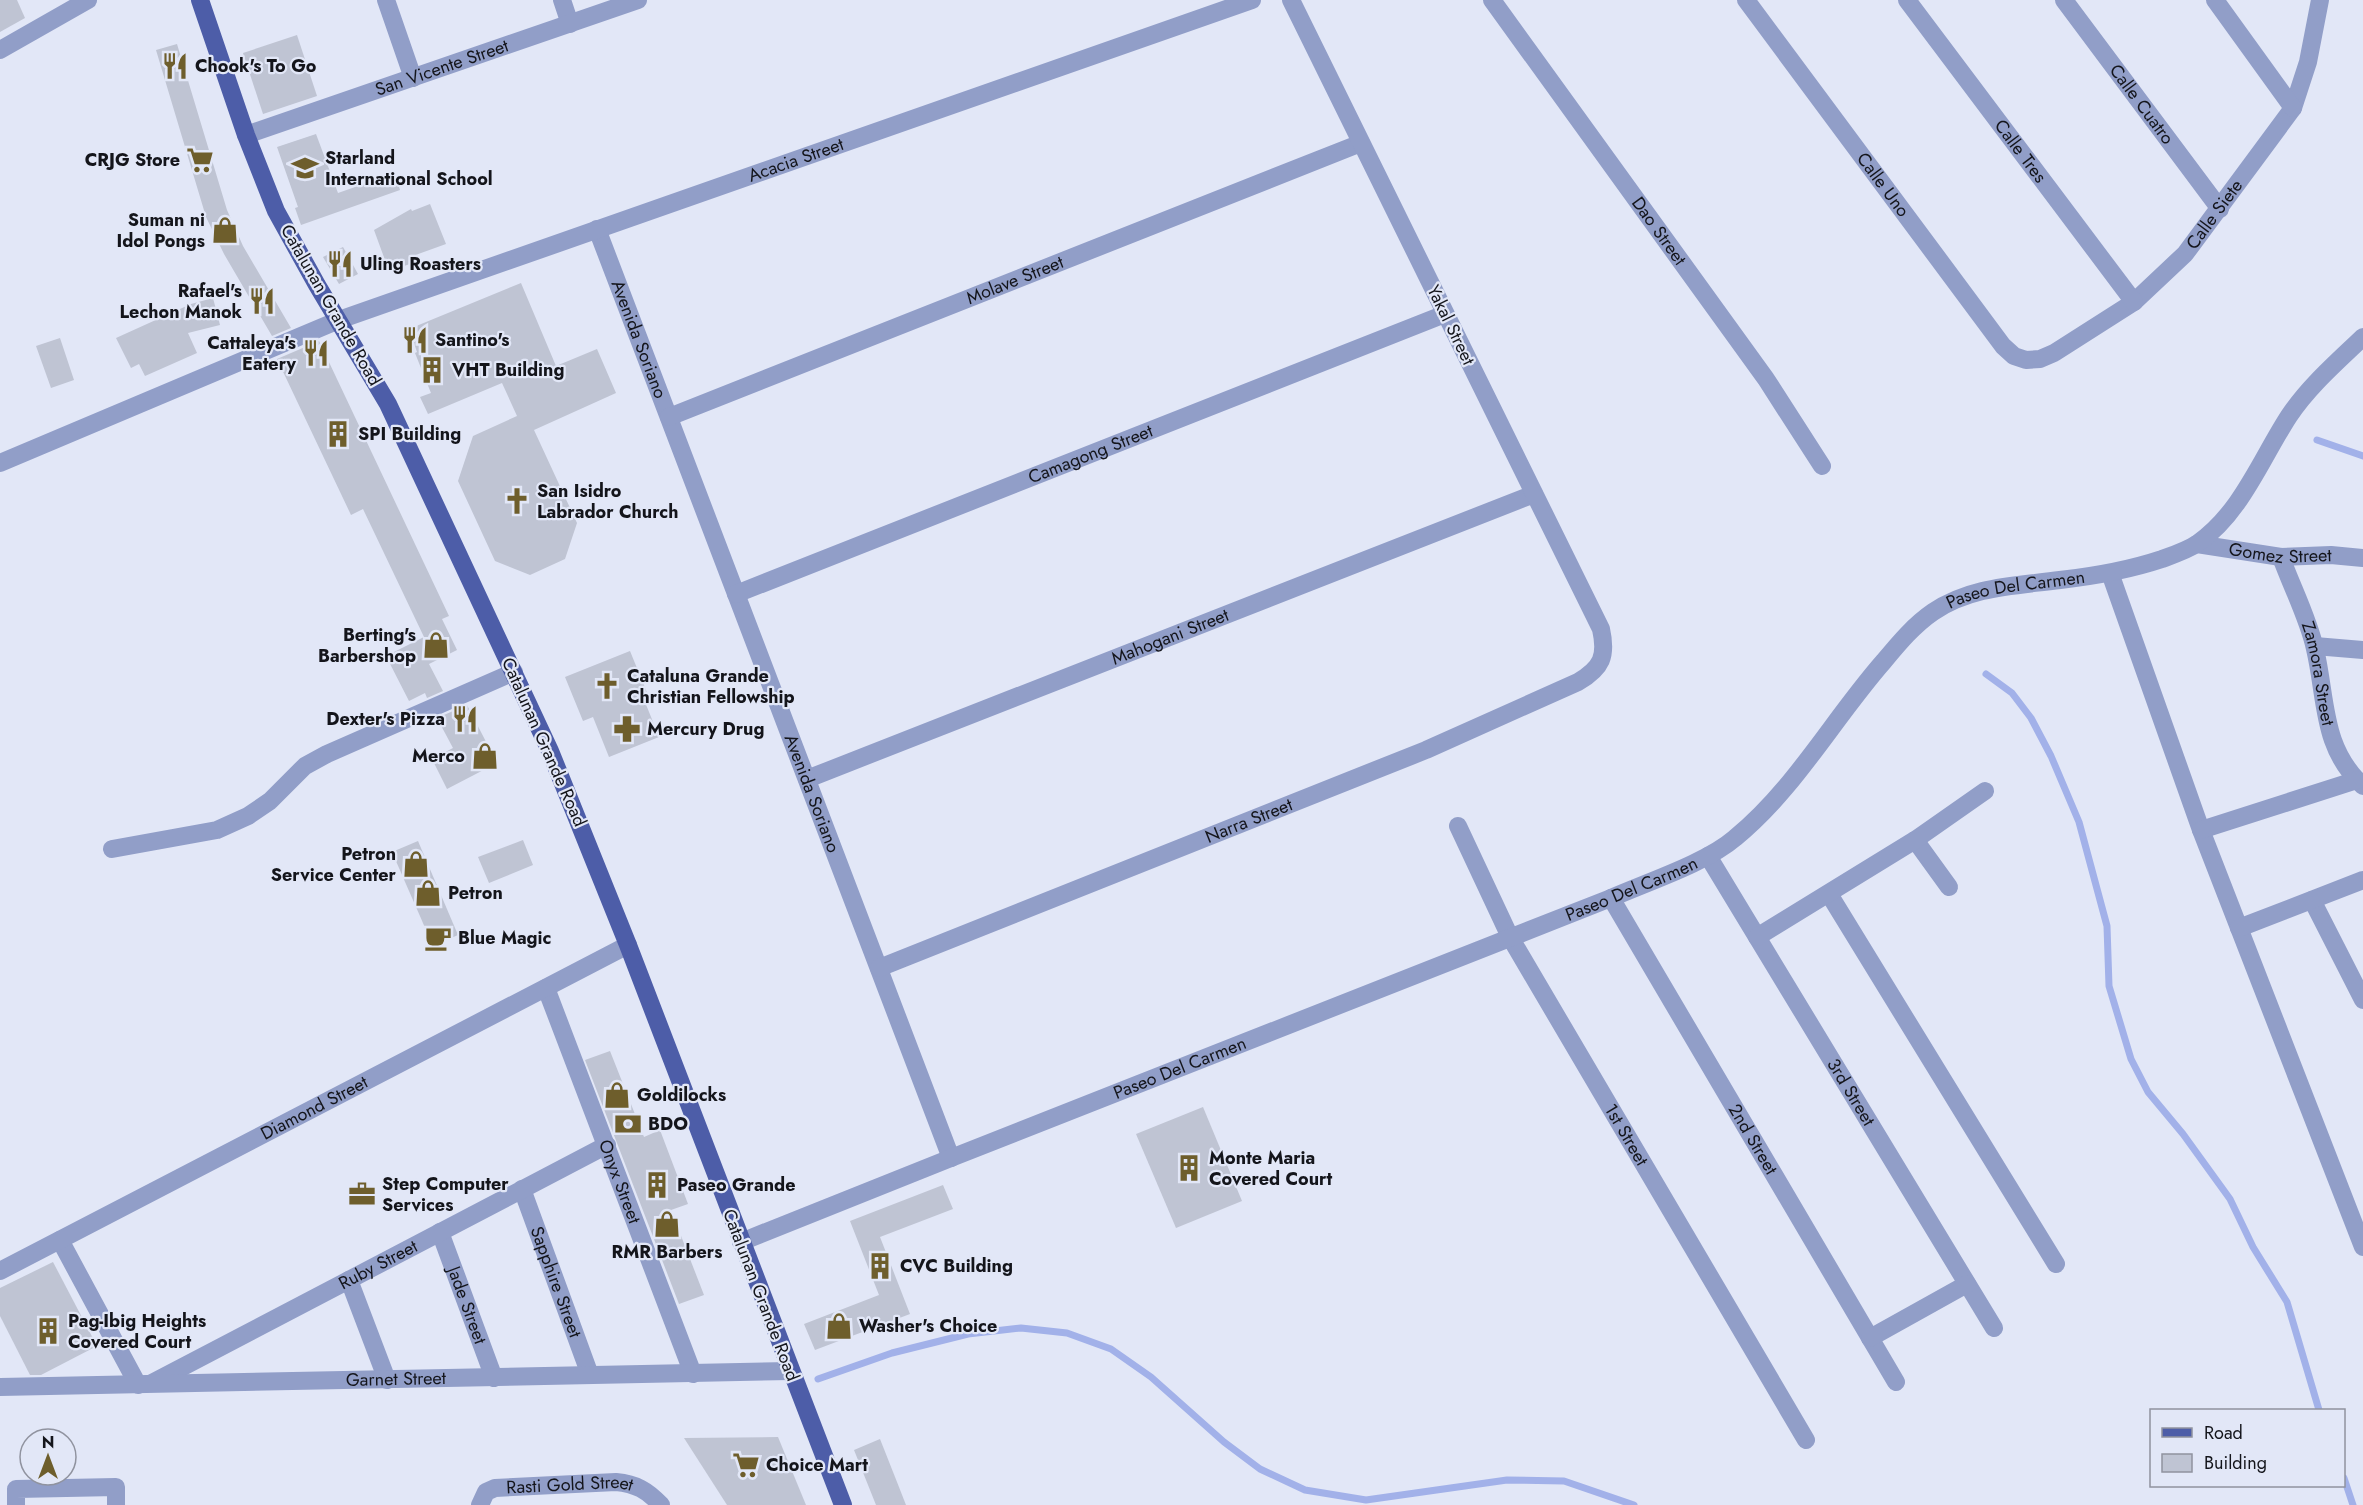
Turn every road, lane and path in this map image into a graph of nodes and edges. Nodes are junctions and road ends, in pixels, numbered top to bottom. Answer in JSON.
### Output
{"nodes":[{"id":1,"x":88,"y":0,"type":"edge"},
{"id":2,"x":200,"y":0,"type":"edge"},
{"id":3,"x":386,"y":0,"type":"edge"},
{"id":4,"x":562,"y":0,"type":"edge"},
{"id":5,"x":638,"y":0,"type":"edge"},
{"id":6,"x":1252,"y":0,"type":"edge"},
{"id":7,"x":1291,"y":0,"type":"edge"},
{"id":8,"x":1492,"y":0,"type":"edge"},
{"id":9,"x":1746,"y":0,"type":"edge"},
{"id":10,"x":1907,"y":0,"type":"edge"},
{"id":11,"x":2064,"y":0,"type":"edge"},
{"id":12,"x":2215,"y":0,"type":"edge"},
{"id":13,"x":2320,"y":0,"type":"edge"},
{"id":14,"x":66,"y":6,"type":"edge"},
{"id":15,"x":570,"y":24,"type":"junction"},
{"id":16,"x":0,"y":50,"type":"edge"},
{"id":17,"x":413,"y":78,"type":"junction"},
{"id":18,"x":2292,"y":108,"type":"junction"},
{"id":19,"x":246,"y":135,"type":"junction"},
{"id":20,"x":1361,"y":143,"type":"junction"},
{"id":21,"x":2220,"y":208,"type":"junction"},
{"id":22,"x":597,"y":230,"type":"junction"},
{"id":23,"x":2134,"y":302,"type":"junction"},
{"id":24,"x":1445,"y":314,"type":"junction"},
{"id":25,"x":339,"y":320,"type":"junction"},
{"id":26,"x":2363,"y":336,"type":"edge"},
{"id":27,"x":2026,"y":360,"type":"joint"},
{"id":28,"x":669,"y":417,"type":"junction"},
{"id":29,"x":0,"y":463,"type":"edge"},
{"id":30,"x":1822,"y":466,"type":"dead end"},
{"id":31,"x":1534,"y":494,"type":"junction"},
{"id":32,"x":2197,"y":544,"type":"junction"},
{"id":33,"x":2281,"y":557,"type":"junction"},
{"id":34,"x":2363,"y":558,"type":"edge"},
{"id":35,"x":2110,"y":573,"type":"junction"},
{"id":36,"x":736,"y":594,"type":"junction"},
{"id":37,"x":2315,"y":646,"type":"junction"},
{"id":38,"x":2363,"y":650,"type":"edge"},
{"id":39,"x":1604,"y":653,"type":"joint"},
{"id":40,"x":514,"y":672,"type":"junction"},
{"id":41,"x":807,"y":779,"type":"junction"},
{"id":42,"x":2360,"y":783,"type":"edge"},
{"id":43,"x":1985,"y":791,"type":"dead end"},
{"id":44,"x":1458,"y":826,"type":"dead end"},
{"id":45,"x":2201,"y":830,"type":"junction"},
{"id":46,"x":1915,"y":840,"type":"junction"},
{"id":47,"x":112,"y":849,"type":"dead end"},
{"id":48,"x":1708,"y":856,"type":"junction"},
{"id":49,"x":2363,"y":880,"type":"edge"},
{"id":50,"x":1949,"y":887,"type":"dead end"},
{"id":51,"x":1829,"y":894,"type":"junction"},
{"id":52,"x":1611,"y":898,"type":"junction"},
{"id":53,"x":2312,"y":900,"type":"junction"},
{"id":54,"x":2239,"y":928,"type":"junction"},
{"id":55,"x":1510,"y":937,"type":"junction"},
{"id":56,"x":1757,"y":937,"type":"junction"},
{"id":57,"x":628,"y":945,"type":"junction"},
{"id":58,"x":879,"y":968,"type":"junction"},
{"id":59,"x":546,"y":988,"type":"junction"},
{"id":60,"x":2363,"y":1000,"type":"edge"},
{"id":61,"x":607,"y":1145,"type":"junction"},
{"id":62,"x":951,"y":1158,"type":"junction"},
{"id":63,"x":522,"y":1189,"type":"junction"},
{"id":64,"x":440,"y":1232,"type":"junction"},
{"id":65,"x":60,"y":1240,"type":"junction"},
{"id":66,"x":741,"y":1242,"type":"junction"},
{"id":67,"x":2363,"y":1247,"type":"edge"},
{"id":68,"x":2056,"y":1264,"type":"dead end"},
{"id":69,"x":0,"y":1271,"type":"edge"},
{"id":70,"x":349,"y":1280,"type":"junction"},
{"id":71,"x":1967,"y":1284,"type":"junction"},
{"id":72,"x":1994,"y":1328,"type":"dead end"},
{"id":73,"x":1870,"y":1338,"type":"junction"},
{"id":74,"x":791,"y":1371,"type":"junction"},
{"id":75,"x":693,"y":1374,"type":"junction"},
{"id":76,"x":590,"y":1376,"type":"junction"},
{"id":77,"x":494,"y":1378,"type":"junction"},
{"id":78,"x":387,"y":1380,"type":"junction"},
{"id":79,"x":1896,"y":1382,"type":"dead end"},
{"id":80,"x":143,"y":1385,"type":"junction"},
{"id":81,"x":0,"y":1388,"type":"edge"},
{"id":82,"x":1806,"y":1440,"type":"dead end"},
{"id":83,"x":16,"y":1505,"type":"edge"},
{"id":84,"x":116,"y":1505,"type":"edge"},
{"id":85,"x":480,"y":1505,"type":"edge"},
{"id":86,"x":661,"y":1505,"type":"edge"},
{"id":87,"x":843,"y":1505,"type":"edge"}],
"edges":[{"from":1,"to":14,"type":"street"},
{"from":2,"to":19,"type":"main road","name":"Catalunan Grande Road"},
{"from":3,"to":17,"type":"street"},
{"from":4,"to":15,"type":"street"},
{"from":5,"to":15,"type":"street","name":"San Vicente Street"},
{"from":6,"to":22,"type":"street","name":"Acacia Street"},
{"from":7,"to":20,"type":"street","name":"Yakal Street"},
{"from":8,"to":30,"type":"street","name":"Dao Street"},
{"from":9,"to":27,"type":"street","name":"Calle Uno"},
{"from":10,"to":23,"type":"street","name":"Calle Tres"},
{"from":11,"to":21,"type":"street","name":"Calle Cuatro"},
{"from":12,"to":18,"type":"street"},
{"from":13,"to":18,"type":"street","name":"Calle Siete"},
{"from":14,"to":16,"type":"street"},
{"from":15,"to":17,"type":"street","name":"San Vicente Street"},
{"from":17,"to":19,"type":"street","name":"San Vicente Street"},
{"from":18,"to":21,"type":"street","name":"Calle Siete"},
{"from":19,"to":25,"type":"main road","name":"Catalunan Grande Road"},
{"from":20,"to":24,"type":"street","name":"Yakal Street"},
{"from":20,"to":28,"type":"street","name":"Molave Street"},
{"from":21,"to":23,"type":"street","name":"Calle Siete"},
{"from":22,"to":25,"type":"street","name":"Acacia Street"},
{"from":22,"to":28,"type":"street","name":"Avenida Soriano"},
{"from":23,"to":27,"type":"street","name":"Calle Siete"},
{"from":24,"to":31,"type":"street","name":"Yakal Street"},
{"from":24,"to":36,"type":"street","name":"Camagong Street"},
{"from":25,"to":29,"type":"street","name":"Acacia Street"},
{"from":25,"to":40,"type":"main road","name":"Catalunan Grande Road"},
{"from":26,"to":32,"type":"street","name":"Paseo Del Carmen"},
{"from":28,"to":36,"type":"street","name":"Avenida Soriano"},
{"from":31,"to":39,"type":"street","name":"Yakal Street"},
{"from":31,"to":41,"type":"street","name":"Mahogani Street"},
{"from":32,"to":33,"type":"street","name":"Gomez Street"},
{"from":32,"to":35,"type":"street","name":"Paseo Del Carmen"},
{"from":33,"to":34,"type":"street","name":"Gomez Street"},
{"from":33,"to":37,"type":"street","name":"Zamora Street"},
{"from":35,"to":45,"type":"street"},
{"from":35,"to":48,"type":"street","name":"Paseo Del Carmen"},
{"from":36,"to":41,"type":"street","name":"Avenida Soriano"},
{"from":37,"to":38,"type":"street"},
{"from":37,"to":42,"type":"street","name":"Zamora Street"},
{"from":39,"to":58,"type":"street","name":"Narra Street"},
{"from":40,"to":47,"type":"street"},
{"from":40,"to":57,"type":"main road","name":"Catalunan Grande Road"},
{"from":41,"to":58,"type":"street","name":"Avenida Soriano"},
{"from":42,"to":45,"type":"street"},
{"from":43,"to":46,"type":"street"},
{"from":44,"to":55,"type":"street","name":"1st Street"},
{"from":45,"to":54,"type":"street"},
{"from":46,"to":50,"type":"street"},
{"from":46,"to":51,"type":"street"},
{"from":48,"to":52,"type":"street","name":"Paseo Del Carmen"},
{"from":48,"to":56,"type":"street","name":"3rd Street"},
{"from":49,"to":53,"type":"street"},
{"from":51,"to":56,"type":"street"},
{"from":51,"to":68,"type":"street"},
{"from":52,"to":55,"type":"street","name":"Paseo Del Carmen"},
{"from":52,"to":73,"type":"street","name":"2nd Street"},
{"from":53,"to":54,"type":"street"},
{"from":53,"to":60,"type":"street"},
{"from":54,"to":67,"type":"street"},
{"from":55,"to":62,"type":"street","name":"Paseo Del Carmen"},
{"from":55,"to":82,"type":"street","name":"1st Street"},
{"from":56,"to":71,"type":"street","name":"3rd Street"},
{"from":57,"to":59,"type":"street","name":"Diamond Street"},
{"from":57,"to":66,"type":"main road","name":"Catalunan Grande Road"},
{"from":58,"to":62,"type":"street","name":"Avenida Soriano"},
{"from":59,"to":61,"type":"street","name":"Onyx Street"},
{"from":59,"to":65,"type":"street","name":"Diamond Street"},
{"from":61,"to":63,"type":"street","name":"Ruby Street"},
{"from":61,"to":75,"type":"street","name":"Onyx Street"},
{"from":62,"to":66,"type":"street","name":"Paseo Del Carmen"},
{"from":63,"to":64,"type":"street","name":"Ruby Street"},
{"from":63,"to":76,"type":"street","name":"Sapphire Street"},
{"from":64,"to":70,"type":"street","name":"Ruby Street"},
{"from":64,"to":77,"type":"street","name":"Jade Street"},
{"from":65,"to":69,"type":"street","name":"Diamond Street"},
{"from":65,"to":80,"type":"street"},
{"from":66,"to":74,"type":"main road","name":"Catalunan Grande Road"},
{"from":70,"to":78,"type":"street"},
{"from":70,"to":80,"type":"street","name":"Ruby Street"},
{"from":71,"to":72,"type":"street","name":"3rd Street"},
{"from":71,"to":73,"type":"street"},
{"from":73,"to":79,"type":"street","name":"2nd Street"},
{"from":74,"to":75,"type":"street","name":"Garnet Street"},
{"from":74,"to":87,"type":"main road","name":"Catalunan Grande Road"},
{"from":75,"to":76,"type":"street","name":"Garnet Street"},
{"from":76,"to":77,"type":"street","name":"Garnet Street"},
{"from":77,"to":78,"type":"street","name":"Garnet Street"},
{"from":78,"to":80,"type":"street","name":"Garnet Street"},
{"from":80,"to":81,"type":"street","name":"Garnet Street"},
{"from":83,"to":84,"type":"street"},
{"from":85,"to":86,"type":"street","name":"Rasti Gold Street"}]}
